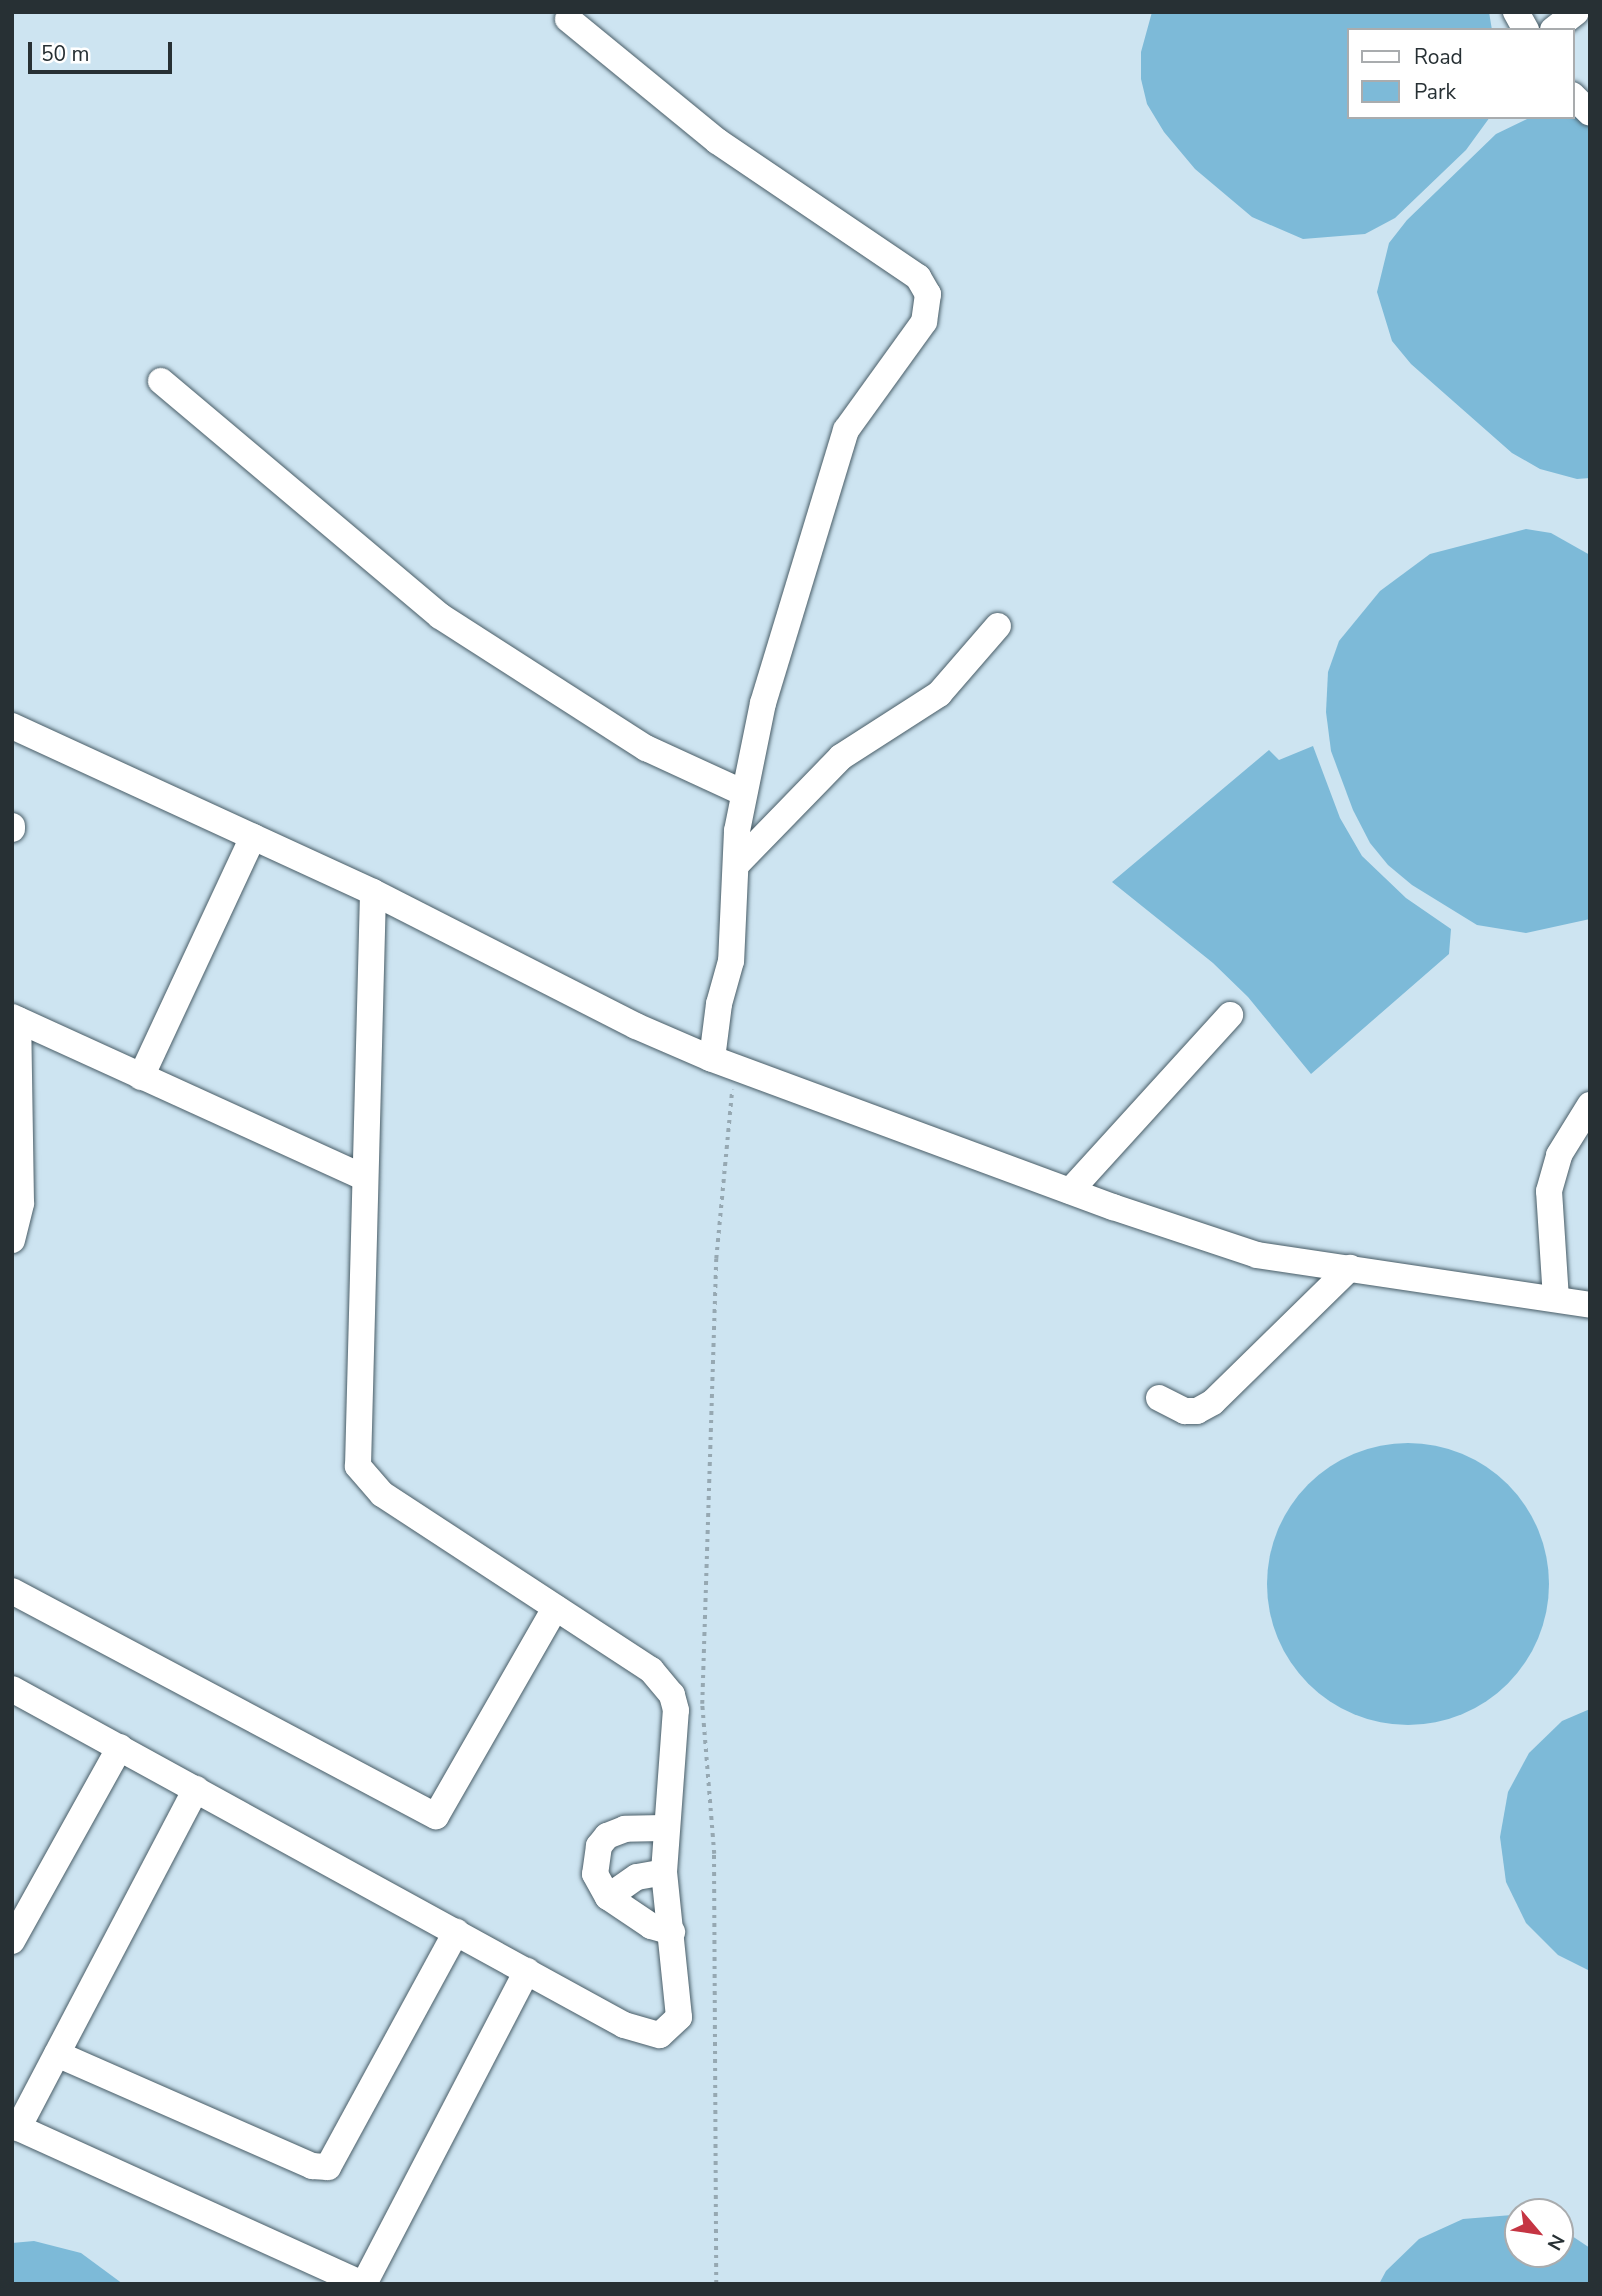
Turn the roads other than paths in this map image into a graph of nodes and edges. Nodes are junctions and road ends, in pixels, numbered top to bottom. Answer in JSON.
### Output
{"nodes":[{"id":1,"x":1516,"y":12,"type":"edge"},
{"id":2,"x":1576,"y":12,"type":"edge"},
{"id":3,"x":568,"y":19,"type":"dead end"},
{"id":4,"x":1525,"y":28,"type":"edge"},
{"id":5,"x":1556,"y":28,"type":"edge"},
{"id":6,"x":1574,"y":97,"type":"edge"},
{"id":7,"x":1590,"y":113,"type":"edge"},
{"id":8,"x":161,"y":381,"type":"dead end"},
{"id":9,"x":998,"y":626,"type":"dead end"},
{"id":10,"x":12,"y":726,"type":"edge"},
{"id":11,"x":744,"y":793,"type":"junction"},
{"id":12,"x":253,"y":837,"type":"junction"},
{"id":13,"x":738,"y":863,"type":"junction"},
{"id":14,"x":373,"y":892,"type":"junction"},
{"id":15,"x":1230,"y":1015,"type":"dead end"},
{"id":16,"x":15,"y":1018,"type":"edge"},
{"id":17,"x":723,"y":1063,"type":"junction"},
{"id":18,"x":141,"y":1077,"type":"junction"},
{"id":19,"x":1590,"y":1105,"type":"edge"},
{"id":20,"x":363,"y":1177,"type":"junction"},
{"id":21,"x":1070,"y":1191,"type":"junction"},
{"id":22,"x":12,"y":1240,"type":"edge"},
{"id":23,"x":1350,"y":1268,"type":"junction"},
{"id":24,"x":1556,"y":1299,"type":"junction"},
{"id":25,"x":1590,"y":1305,"type":"edge"},
{"id":26,"x":1159,"y":1398,"type":"dead end"},
{"id":27,"x":12,"y":1591,"type":"edge"},
{"id":28,"x":555,"y":1608,"type":"junction"},
{"id":29,"x":12,"y":1689,"type":"edge"},
{"id":30,"x":120,"y":1747,"type":"junction"},
{"id":31,"x":197,"y":1789,"type":"junction"},
{"id":32,"x":664,"y":1828,"type":"junction"},
{"id":33,"x":664,"y":1872,"type":"junction"},
{"id":34,"x":608,"y":1898,"type":"junction"},
{"id":35,"x":456,"y":1932,"type":"junction"},
{"id":36,"x":672,"y":1932,"type":"junction"},
{"id":37,"x":12,"y":1941,"type":"edge"},
{"id":38,"x":527,"y":1971,"type":"junction"},
{"id":39,"x":57,"y":2054,"type":"junction"},
{"id":40,"x":15,"y":2127,"type":"edge"},
{"id":41,"x":363,"y":2284,"type":"edge"}],
"edges":[{"from":1,"to":4,"type":"street"},
{"from":2,"to":5,"type":"street"},
{"from":3,"to":11,"type":"street"},
{"from":6,"to":7,"type":"street"},
{"from":8,"to":11,"type":"street"},
{"from":9,"to":13,"type":"street"},
{"from":10,"to":12,"type":"street"},
{"from":11,"to":13,"type":"street"},
{"from":12,"to":14,"type":"street"},
{"from":12,"to":18,"type":"street"},
{"from":13,"to":17,"type":"street"},
{"from":14,"to":17,"type":"street"},
{"from":14,"to":20,"type":"street"},
{"from":15,"to":21,"type":"street"},
{"from":16,"to":18,"type":"street"},
{"from":16,"to":22,"type":"street"},
{"from":17,"to":21,"type":"street"},
{"from":18,"to":20,"type":"street"},
{"from":19,"to":24,"type":"street"},
{"from":20,"to":28,"type":"street"},
{"from":21,"to":23,"type":"street"},
{"from":23,"to":24,"type":"street"},
{"from":23,"to":26,"type":"street"},
{"from":24,"to":25,"type":"street"},
{"from":27,"to":28,"type":"street"},
{"from":28,"to":32,"type":"street"},
{"from":29,"to":30,"type":"street"},
{"from":30,"to":31,"type":"street"},
{"from":30,"to":37,"type":"street"},
{"from":31,"to":35,"type":"street"},
{"from":31,"to":39,"type":"street"},
{"from":32,"to":33,"type":"street"},
{"from":32,"to":34,"type":"street"},
{"from":33,"to":34,"type":"street"},
{"from":33,"to":36,"type":"street"},
{"from":34,"to":36,"type":"street"},
{"from":35,"to":38,"type":"street"},
{"from":35,"to":39,"type":"street"},
{"from":36,"to":38,"type":"street"},
{"from":38,"to":41,"type":"street"},
{"from":39,"to":40,"type":"street"},
{"from":40,"to":41,"type":"street"}]}
